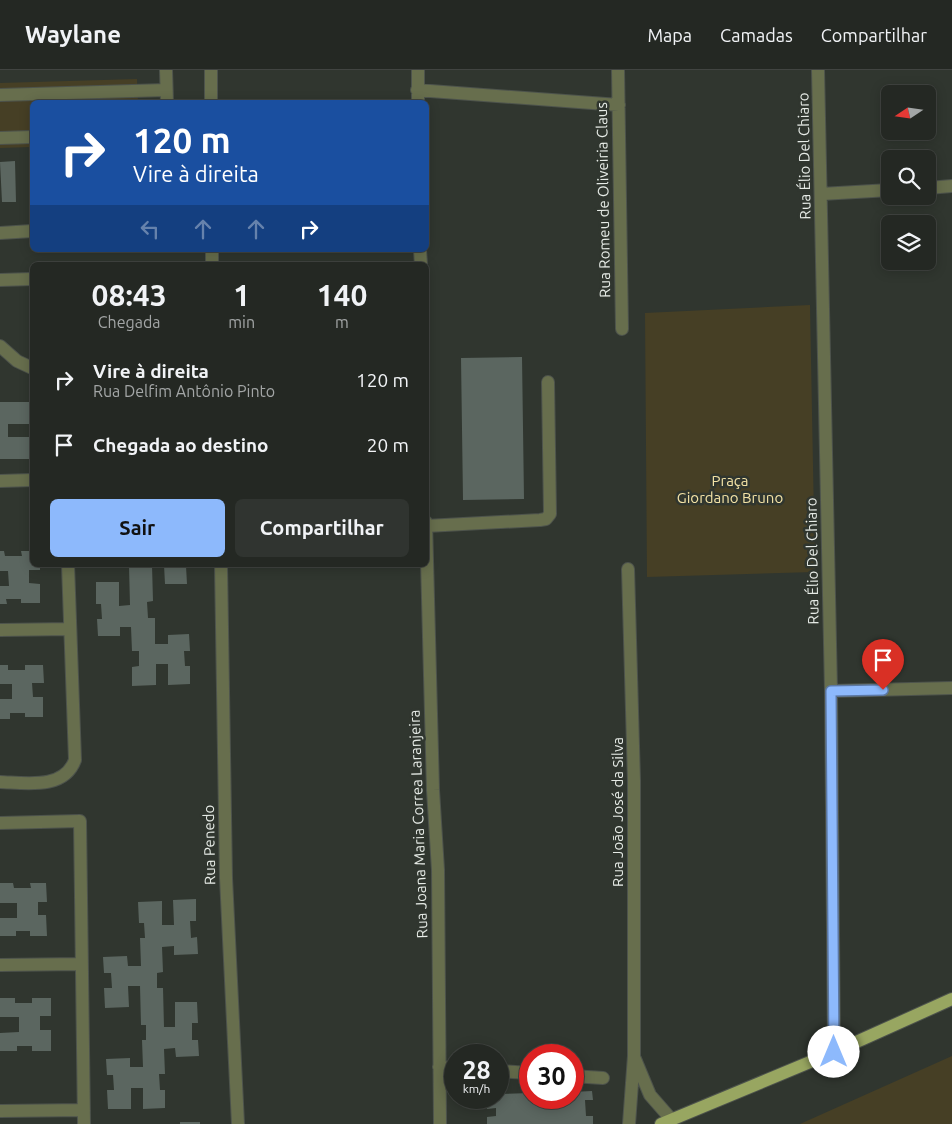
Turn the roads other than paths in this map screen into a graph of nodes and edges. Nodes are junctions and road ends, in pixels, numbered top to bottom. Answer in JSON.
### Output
{"nodes":[{"id":1,"x":166,"y":70,"type":"edge"},
{"id":2,"x":211,"y":70,"type":"edge"},
{"id":3,"x":418,"y":70,"type":"edge"},
{"id":4,"x":618,"y":70,"type":"edge"},
{"id":5,"x":818,"y":70,"type":"edge"},
{"id":6,"x":0,"y":95,"type":"edge"},
{"id":7,"x":166,"y":96,"type":"edge"},
{"id":8,"x":418,"y":96,"type":"edge"},
{"id":9,"x":211,"y":100,"type":"edge"},
{"id":10,"x":619,"y":105,"type":"junction"},
{"id":11,"x":30,"y":137,"type":"edge"},
{"id":12,"x":0,"y":138,"type":"edge"},
{"id":13,"x":952,"y":186,"type":"edge"},
{"id":14,"x":936,"y":187,"type":"edge"},
{"id":15,"x":881,"y":191,"type":"edge"},
{"id":16,"x":821,"y":194,"type":"junction"},
{"id":17,"x":30,"y":232,"type":"edge"},
{"id":18,"x":0,"y":233,"type":"edge"},
{"id":19,"x":30,"y":279,"type":"edge"},
{"id":20,"x":0,"y":280,"type":"edge"},
{"id":21,"x":622,"y":330,"type":"dead end"},
{"id":22,"x":0,"y":346,"type":"edge"},
{"id":23,"x":30,"y":367,"type":"edge"},
{"id":24,"x":548,"y":382,"type":"dead end"},
{"id":25,"x":30,"y":480,"type":"edge"},
{"id":26,"x":0,"y":481,"type":"edge"},
{"id":27,"x":429,"y":524,"type":"edge"},
{"id":28,"x":68,"y":567,"type":"edge"},
{"id":29,"x":221,"y":567,"type":"edge"},
{"id":30,"x":427,"y":567,"type":"edge"},
{"id":31,"x":628,"y":569,"type":"dead end"},
{"id":32,"x":70,"y":629,"type":"junction"},
{"id":33,"x":0,"y":630,"type":"edge"},
{"id":34,"x":952,"y":688,"type":"edge"},
{"id":35,"x":831,"y":691,"type":"junction"},
{"id":36,"x":0,"y":782,"type":"edge"},
{"id":37,"x":0,"y":824,"type":"edge"},
{"id":38,"x":81,"y":964,"type":"junction"},
{"id":39,"x":0,"y":965,"type":"edge"},
{"id":40,"x":952,"y":999,"type":"edge"},
{"id":41,"x":834,"y":1052,"type":"junction"},
{"id":42,"x":634,"y":1056,"type":"junction"},
{"id":43,"x":439,"y":1068,"type":"junction"},
{"id":44,"x":444,"y":1068,"type":"edge"},
{"id":45,"x":584,"y":1077,"type":"edge"},
{"id":46,"x":603,"y":1078,"type":"dead end"},
{"id":47,"x":84,"y":1110,"type":"junction"},
{"id":48,"x":0,"y":1111,"type":"edge"},
{"id":49,"x":666,"y":1122,"type":"edge"},
{"id":50,"x":84,"y":1124,"type":"edge"},
{"id":51,"x":238,"y":1124,"type":"edge"},
{"id":52,"x":440,"y":1124,"type":"edge"},
{"id":53,"x":628,"y":1124,"type":"edge"}],
"edges":[{"from":1,"to":7,"type":"street"},
{"from":2,"to":9,"type":"street"},
{"from":3,"to":8,"type":"street"},
{"from":4,"to":10,"type":"street","name":"Rua Romeu de Oliveiria Claus"},
{"from":5,"to":16,"type":"street","name":"Rua Élio Del Chiaro"},
{"from":6,"to":7,"type":"street"},
{"from":8,"to":10,"type":"street"},
{"from":10,"to":21,"type":"street","name":"Rua Romeu de Oliveiria Claus"},
{"from":11,"to":12,"type":"street"},
{"from":13,"to":14,"type":"street"},
{"from":15,"to":16,"type":"street"},
{"from":16,"to":35,"type":"street","name":"Rua Élio Del Chiaro"},
{"from":17,"to":18,"type":"street"},
{"from":19,"to":20,"type":"street"},
{"from":22,"to":23,"type":"street"},
{"from":24,"to":27,"type":"street"},
{"from":25,"to":26,"type":"street"},
{"from":28,"to":32,"type":"street"},
{"from":29,"to":51,"type":"street","name":"Rua Penedo"},
{"from":30,"to":43,"type":"street","name":"Rua Joana Maria Correa Laranjeira"},
{"from":31,"to":42,"type":"street","name":"Rua João José da Silva"},
{"from":32,"to":33,"type":"street"},
{"from":32,"to":36,"type":"street"},
{"from":34,"to":35,"type":"street"},
{"from":35,"to":41,"type":"street","name":"Rua Élio Del Chiaro"},
{"from":37,"to":38,"type":"street"},
{"from":38,"to":39,"type":"street"},
{"from":38,"to":47,"type":"street"},
{"from":40,"to":41,"type":"main road"},
{"from":41,"to":49,"type":"main road"},
{"from":42,"to":49,"type":"street","name":"Rua João José da Silva"},
{"from":42,"to":53,"type":"street","name":"Rua João José da Silva"},
{"from":43,"to":44,"type":"street"},
{"from":43,"to":52,"type":"street","name":"Rua Joana Maria Correa Laranjeira"},
{"from":45,"to":46,"type":"street"},
{"from":47,"to":48,"type":"street"},
{"from":47,"to":50,"type":"street"}]}
